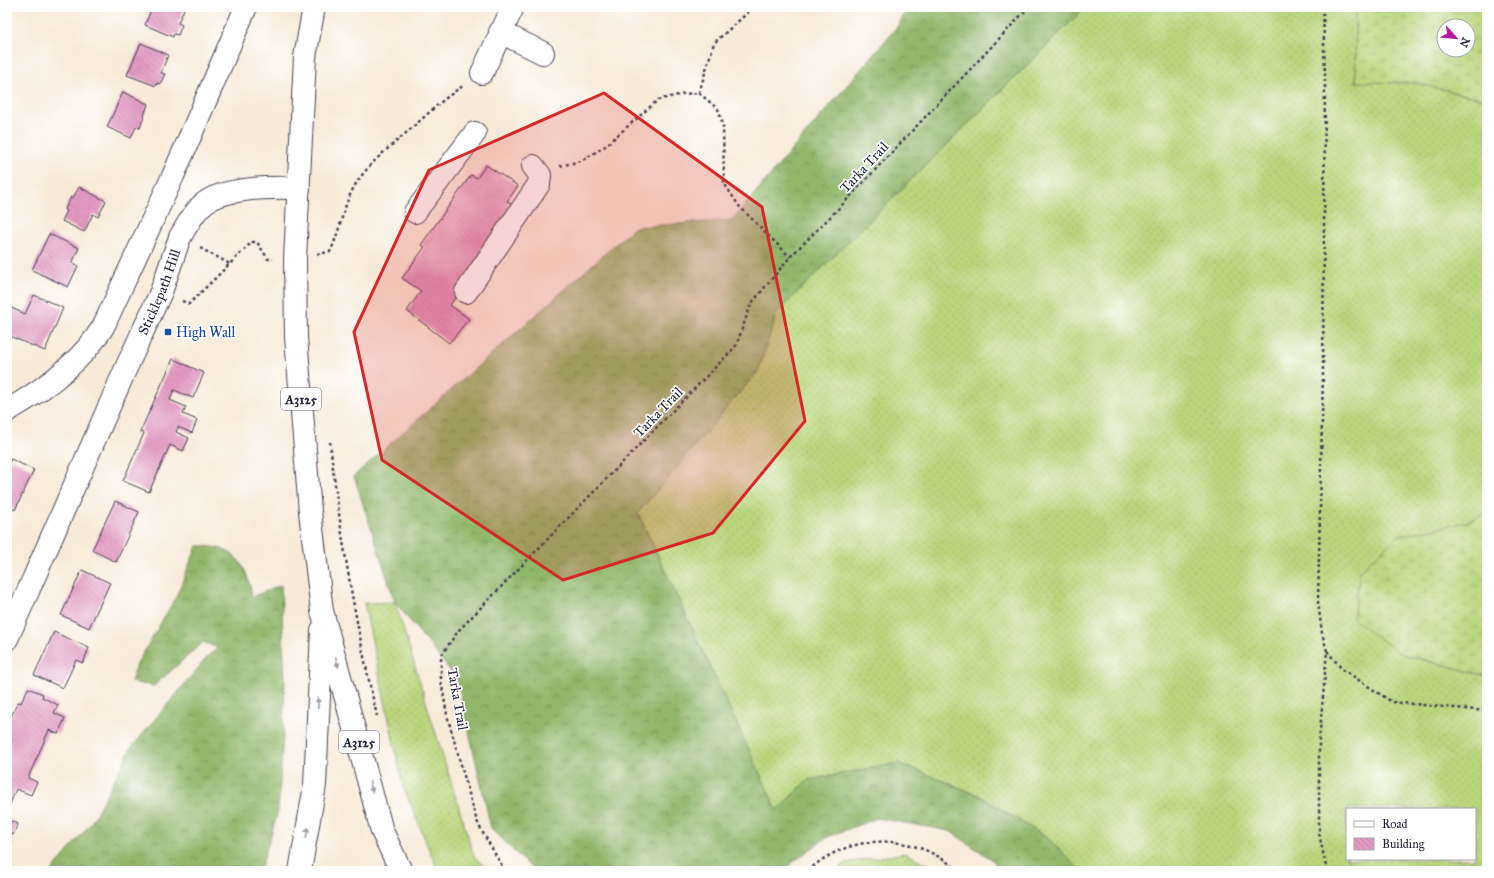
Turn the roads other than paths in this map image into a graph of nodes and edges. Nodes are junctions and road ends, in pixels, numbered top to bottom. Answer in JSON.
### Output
{"nodes":[{"id":1,"x":246,"y":7,"type":"edge"},
{"id":2,"x":314,"y":7,"type":"edge"},
{"id":3,"x":513,"y":7,"type":"edge"},
{"id":4,"x":500,"y":32,"type":"junction"},
{"id":5,"x":543,"y":54,"type":"dead end"},
{"id":6,"x":482,"y":73,"type":"road end"},
{"id":7,"x":475,"y":133,"type":"dead end"},
{"id":8,"x":544,"y":167,"type":"road end"},
{"id":9,"x":299,"y":188,"type":"junction"},
{"id":10,"x":415,"y":212,"type":"dead end"},
{"id":11,"x":466,"y":292,"type":"dead end"},
{"id":12,"x":7,"y":411,"type":"edge"},
{"id":13,"x":322,"y":611,"type":"junction"},
{"id":14,"x":7,"y":639,"type":"edge"},
{"id":15,"x":300,"y":871,"type":"edge"},
{"id":16,"x":401,"y":871,"type":"edge"}],
"edges":[{"from":1,"to":12,"type":"street"},
{"from":2,"to":9,"type":"street","number":"A3125"},
{"from":3,"to":4,"type":"street"},
{"from":4,"to":5,"type":"street"},
{"from":4,"to":6,"type":"street"},
{"from":7,"to":10,"type":"street"},
{"from":8,"to":11,"type":"street"},
{"from":9,"to":13,"type":"street","number":"A3125"},
{"from":9,"to":14,"type":"street","name":"Sticklepath Hill"},
{"from":15,"to":13,"type":"street","number":"A3125","one_way":true},
{"from":13,"to":16,"type":"street","number":"A3125","one_way":true}]}
